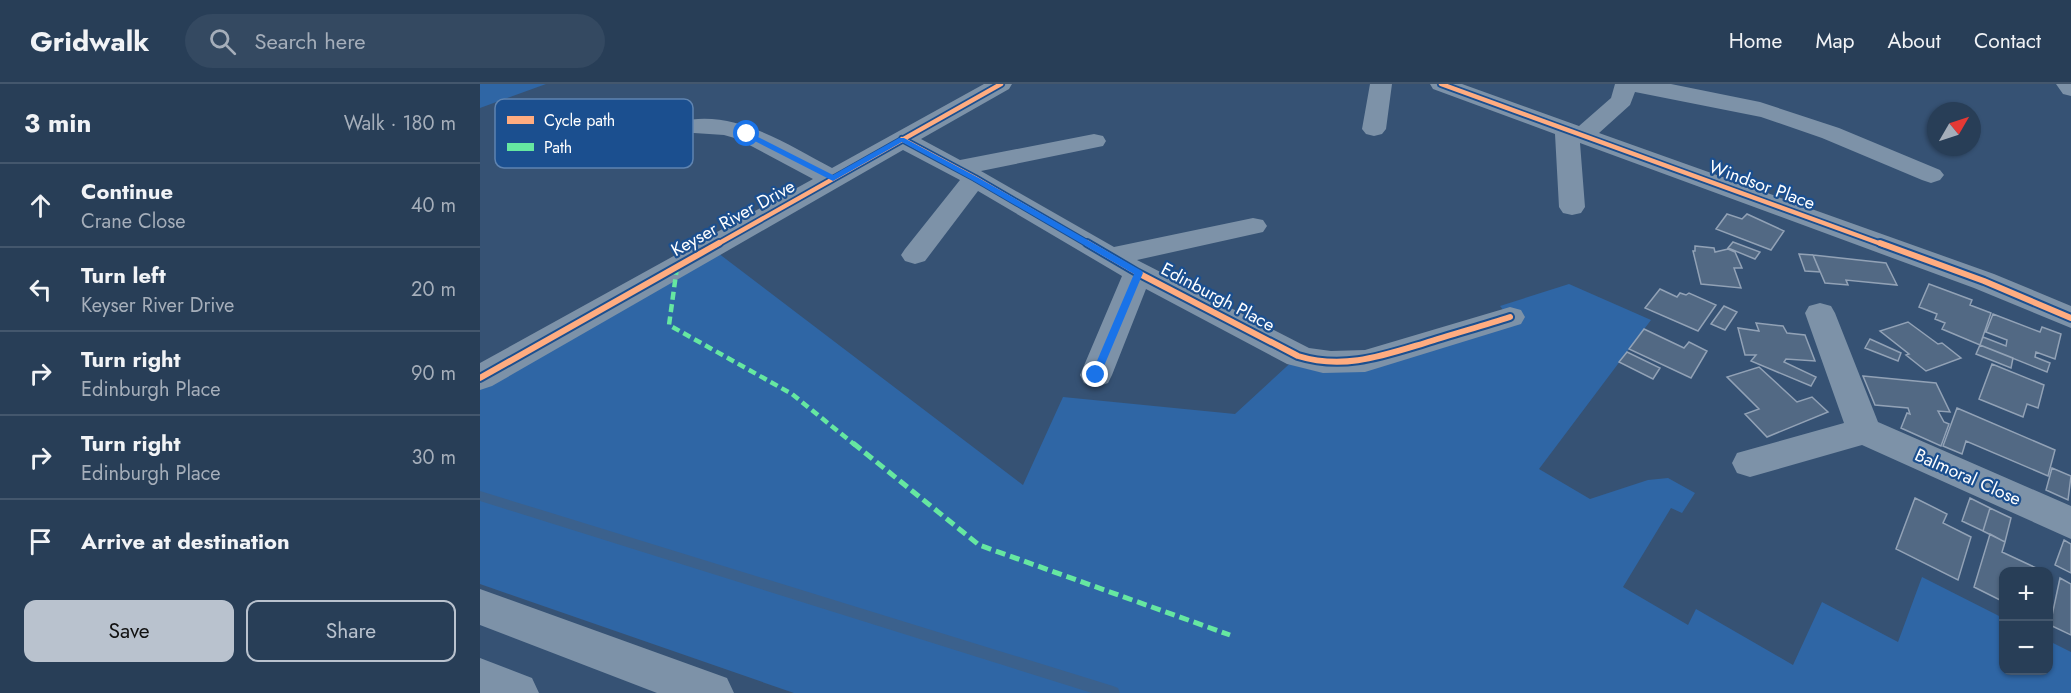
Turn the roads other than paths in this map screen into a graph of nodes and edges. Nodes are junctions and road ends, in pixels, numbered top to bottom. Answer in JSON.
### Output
{"nodes":[{"id":1,"x":1001,"y":84,"type":"edge"},
{"id":2,"x":1381,"y":84,"type":"edge"},
{"id":3,"x":1441,"y":84,"type":"edge"},
{"id":4,"x":1626,"y":84,"type":"edge"},
{"id":5,"x":1630,"y":84,"type":"edge"},
{"id":6,"x":2067,"y":84,"type":"edge"},
{"id":7,"x":2071,"y":89,"type":"edge"},
{"id":8,"x":693,"y":127,"type":"edge"},
{"id":9,"x":1374,"y":129,"type":"dead end"},
{"id":10,"x":1575,"y":133,"type":"junction"},
{"id":11,"x":902,"y":140,"type":"junction"},
{"id":12,"x":1094,"y":141,"type":"dead end"},
{"id":13,"x":965,"y":173,"type":"junction"},
{"id":14,"x":1931,"y":175,"type":"dead end"},
{"id":15,"x":833,"y":178,"type":"junction"},
{"id":16,"x":1572,"y":207,"type":"dead end"},
{"id":17,"x":1253,"y":226,"type":"dead end"},
{"id":18,"x":915,"y":255,"type":"dead end"},
{"id":19,"x":1113,"y":256,"type":"junction"},
{"id":20,"x":1138,"y":273,"type":"junction"},
{"id":21,"x":1984,"y":281,"type":"junction"},
{"id":22,"x":2071,"y":298,"type":"edge"},
{"id":23,"x":1820,"y":313,"type":"dead end"},
{"id":24,"x":1510,"y":317,"type":"dead end"},
{"id":25,"x":2071,"y":318,"type":"edge"},
{"id":26,"x":1096,"y":375,"type":"dead end"},
{"id":27,"x":480,"y":378,"type":"edge"},
{"id":28,"x":1864,"y":431,"type":"junction"},
{"id":29,"x":1750,"y":463,"type":"dead end"},
{"id":30,"x":2071,"y":523,"type":"edge"},
{"id":31,"x":480,"y":607,"type":"edge"},
{"id":32,"x":480,"y":679,"type":"edge"},
{"id":33,"x":517,"y":693,"type":"edge"},
{"id":34,"x":712,"y":693,"type":"edge"}],
"edges":[{"from":1,"to":11,"type":"street","name":"Keyser River Drive"},
{"from":2,"to":9,"type":"street"},
{"from":3,"to":10,"type":"street","name":"Windsor Place"},
{"from":4,"to":10,"type":"street"},
{"from":5,"to":14,"type":"street"},
{"from":6,"to":7,"type":"street"},
{"from":8,"to":15,"type":"street"},
{"from":10,"to":16,"type":"street"},
{"from":10,"to":21,"type":"street","name":"Windsor Place"},
{"from":11,"to":13,"type":"street","name":"Edinburgh Place"},
{"from":11,"to":15,"type":"street","name":"Keyser River Drive"},
{"from":12,"to":13,"type":"street"},
{"from":13,"to":18,"type":"street"},
{"from":13,"to":19,"type":"street","name":"Edinburgh Place"},
{"from":15,"to":27,"type":"street","name":"Keyser River Drive"},
{"from":17,"to":19,"type":"street","name":"Edinburgh Place"},
{"from":19,"to":20,"type":"street","name":"Edinburgh Place"},
{"from":20,"to":24,"type":"street","name":"Edinburgh Place"},
{"from":20,"to":26,"type":"street","name":"Edinburgh Place"},
{"from":21,"to":22,"type":"street","name":"Windsor Place"},
{"from":21,"to":25,"type":"street","name":"Windsor Place"},
{"from":23,"to":28,"type":"street"},
{"from":28,"to":29,"type":"street"},
{"from":28,"to":30,"type":"street","name":"Balmoral Close"},
{"from":31,"to":34,"type":"street"},
{"from":32,"to":33,"type":"street"}]}
